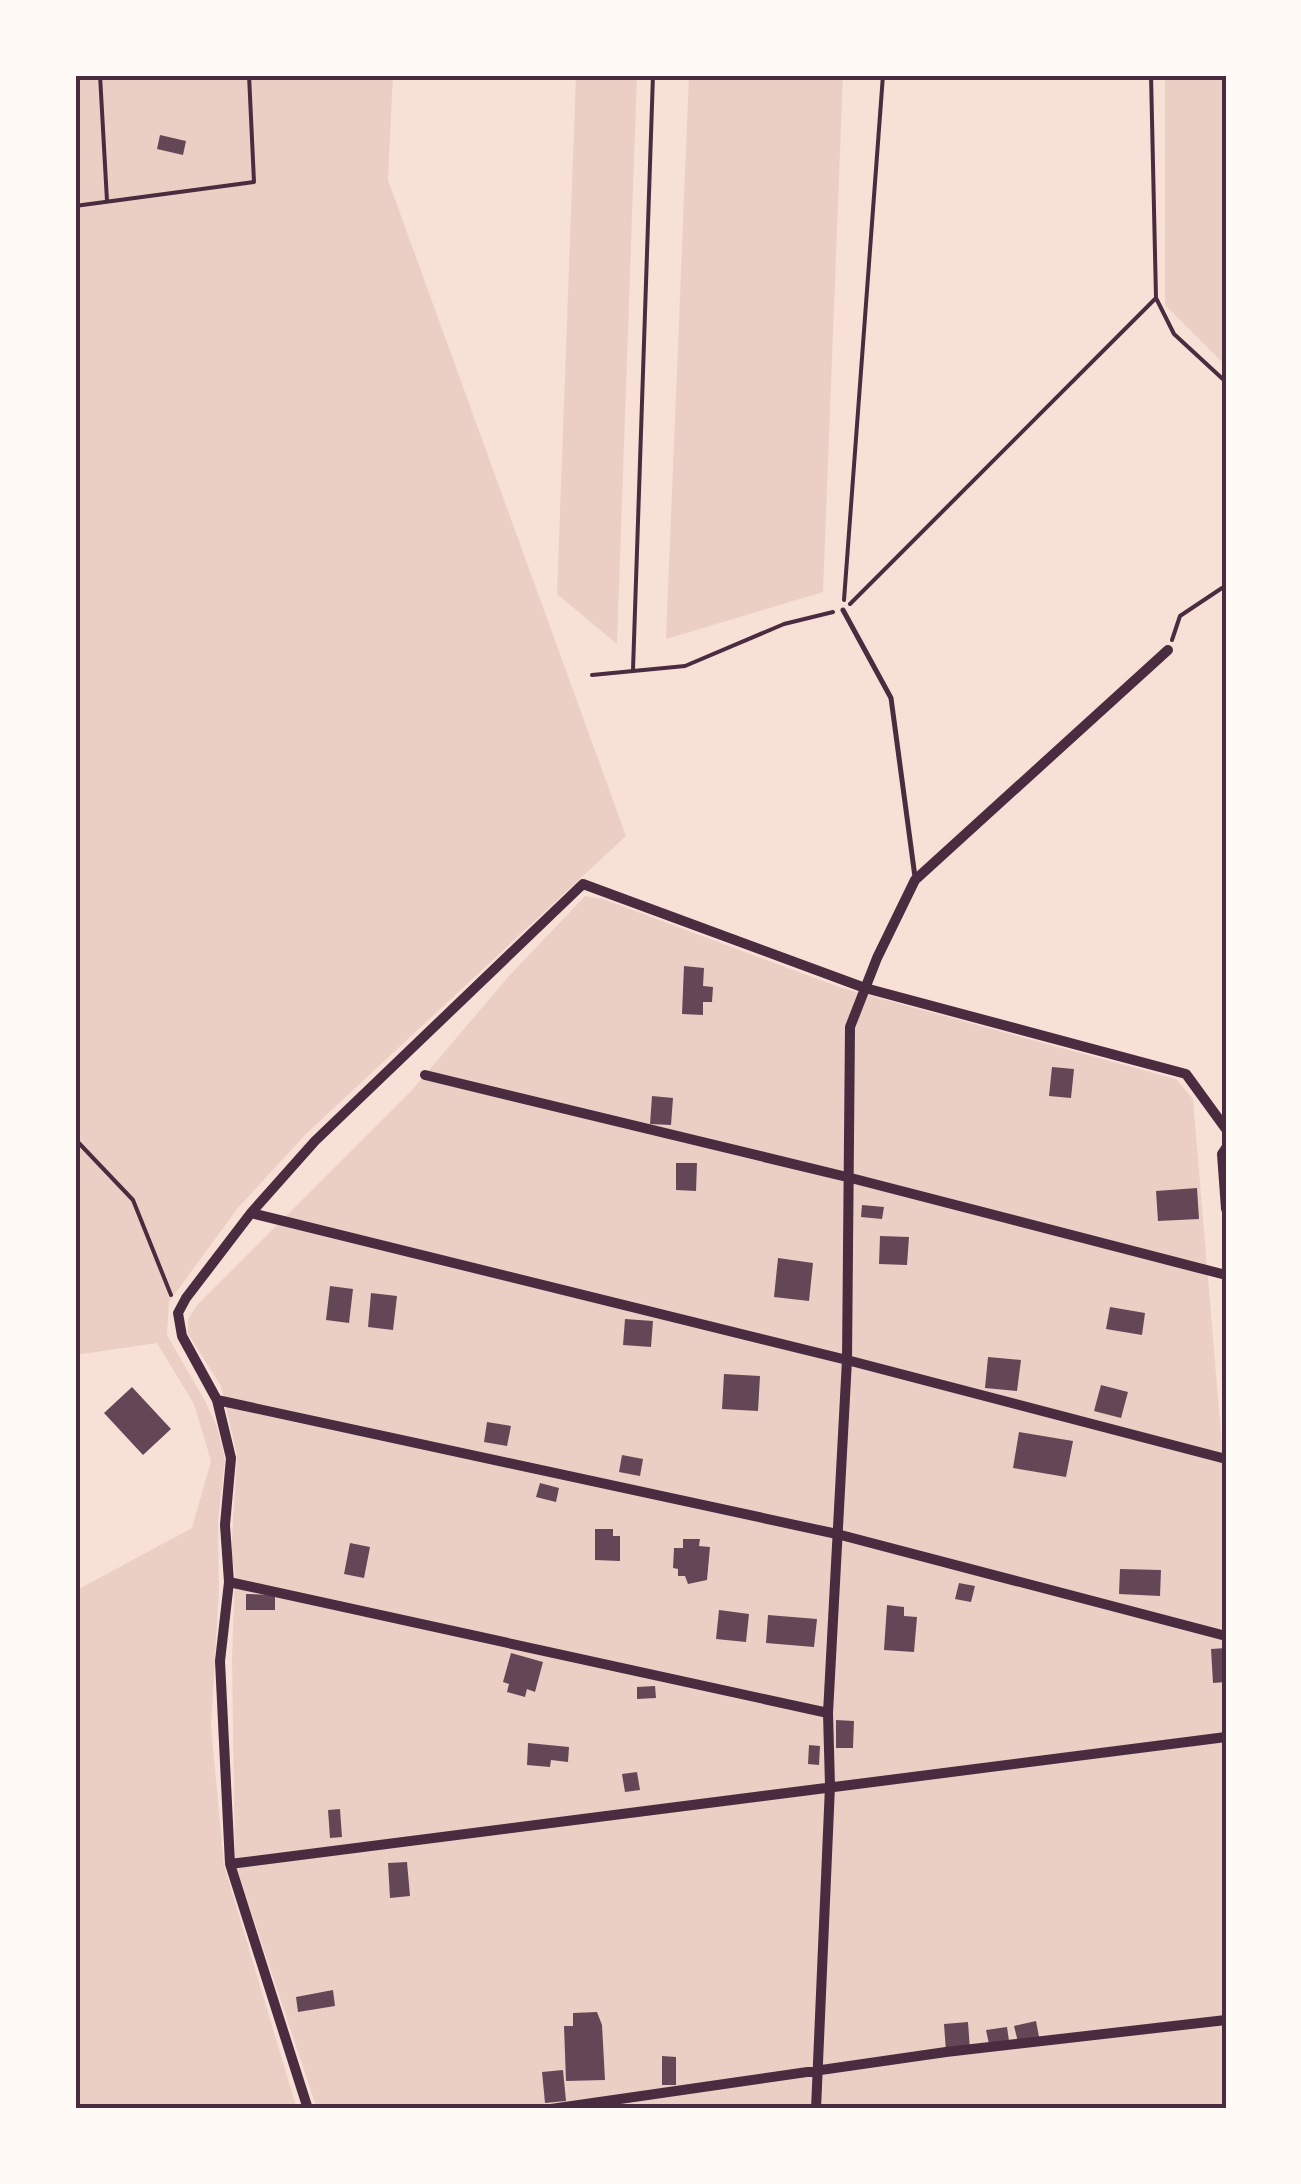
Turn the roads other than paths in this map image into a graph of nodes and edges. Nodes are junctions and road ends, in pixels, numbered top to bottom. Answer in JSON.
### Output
{"nodes":[{"id":1,"x":843,"y":610,"type":"road end"},
{"id":2,"x":1168,"y":650,"type":"road end"},
{"id":3,"x":915,"y":880,"type":"junction"},
{"id":4,"x":865,"y":988,"type":"junction"},
{"id":5,"x":425,"y":1075,"type":"dead end"},
{"id":6,"x":1226,"y":1129,"type":"edge"},
{"id":7,"x":1226,"y":1148,"type":"edge"},
{"id":8,"x":851,"y":1178,"type":"junction"},
{"id":9,"x":1226,"y":1209,"type":"edge"},
{"id":10,"x":251,"y":1213,"type":"junction"},
{"id":11,"x":1226,"y":1274,"type":"edge"},
{"id":12,"x":847,"y":1360,"type":"junction"},
{"id":13,"x":217,"y":1400,"type":"junction"},
{"id":14,"x":1226,"y":1459,"type":"edge"},
{"id":15,"x":836,"y":1534,"type":"junction"},
{"id":16,"x":230,"y":1582,"type":"junction"},
{"id":17,"x":1226,"y":1636,"type":"edge"},
{"id":18,"x":828,"y":1714,"type":"junction"},
{"id":19,"x":1226,"y":1737,"type":"edge"},
{"id":20,"x":830,"y":1786,"type":"junction"},
{"id":21,"x":230,"y":1864,"type":"junction"},
{"id":22,"x":1226,"y":2020,"type":"edge"},
{"id":23,"x":819,"y":2071,"type":"junction"},
{"id":24,"x":308,"y":2109,"type":"edge"},
{"id":25,"x":551,"y":2109,"type":"edge"},
{"id":26,"x":816,"y":2109,"type":"edge"}],
"edges":[{"from":1,"to":3,"type":"lane"},
{"from":2,"to":3,"type":"street"},
{"from":3,"to":4,"type":"street"},
{"from":4,"to":6,"type":"street"},
{"from":4,"to":8,"type":"street"},
{"from":4,"to":10,"type":"street"},
{"from":5,"to":8,"type":"street"},
{"from":7,"to":9,"type":"street"},
{"from":8,"to":11,"type":"street"},
{"from":8,"to":12,"type":"street"},
{"from":10,"to":12,"type":"street"},
{"from":10,"to":13,"type":"street"},
{"from":12,"to":14,"type":"street"},
{"from":12,"to":15,"type":"street"},
{"from":13,"to":15,"type":"street"},
{"from":13,"to":16,"type":"street"},
{"from":15,"to":17,"type":"street"},
{"from":15,"to":18,"type":"street"},
{"from":16,"to":18,"type":"street"},
{"from":16,"to":21,"type":"street"},
{"from":18,"to":20,"type":"street"},
{"from":19,"to":20,"type":"street"},
{"from":20,"to":21,"type":"street"},
{"from":20,"to":23,"type":"street"},
{"from":21,"to":24,"type":"street"},
{"from":22,"to":23,"type":"street"},
{"from":23,"to":25,"type":"street"},
{"from":23,"to":26,"type":"street"}]}
